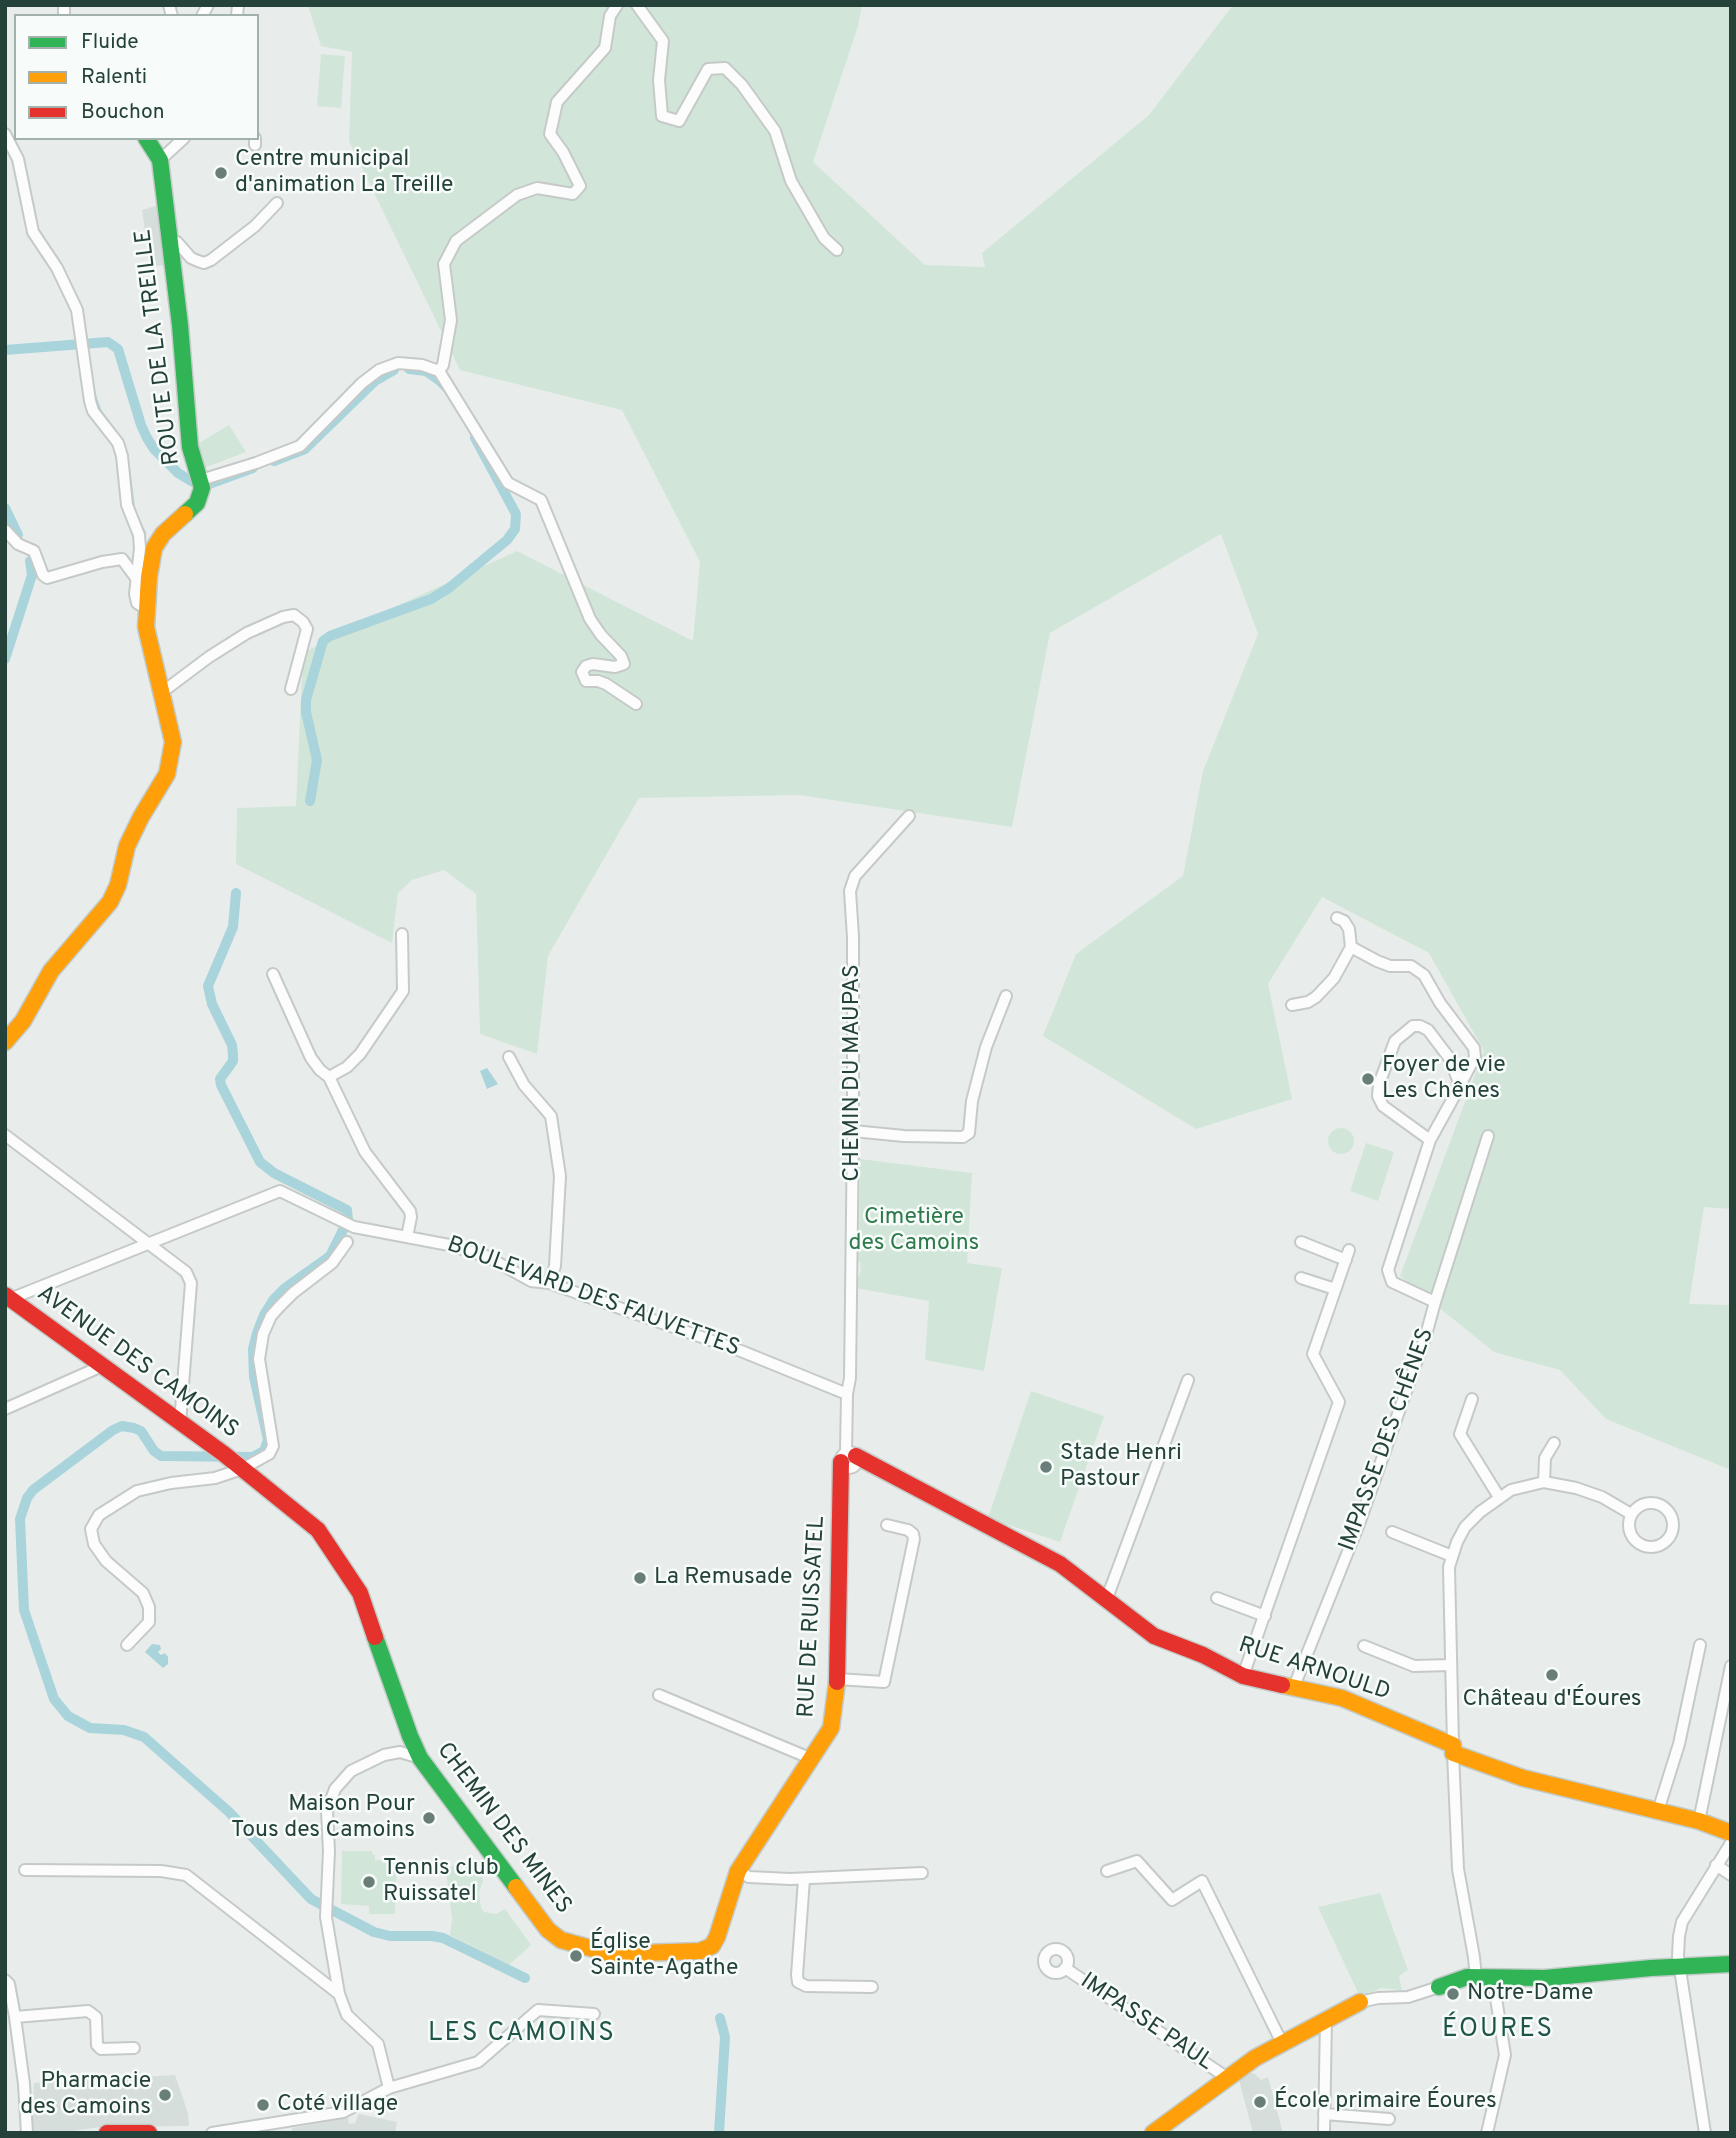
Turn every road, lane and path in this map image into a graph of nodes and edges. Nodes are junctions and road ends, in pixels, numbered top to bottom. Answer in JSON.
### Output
{"nodes":[{"id":1,"x":617,"y":5,"type":"edge"},
{"id":2,"x":637,"y":5,"type":"edge"},
{"id":3,"x":5,"y":134,"type":"edge"},
{"id":4,"x":147,"y":140,"type":"edge"},
{"id":5,"x":182,"y":140,"type":"edge"},
{"id":6,"x":160,"y":160,"type":"junction"},
{"id":7,"x":277,"y":203,"type":"dead end"},
{"id":8,"x":170,"y":242,"type":"junction"},
{"id":9,"x":837,"y":250,"type":"dead end"},
{"id":10,"x":439,"y":371,"type":"junction"},
{"id":11,"x":201,"y":482,"type":"junction"},
{"id":12,"x":5,"y":530,"type":"edge"},
{"id":13,"x":136,"y":578,"type":"junction"},
{"id":14,"x":145,"y":608,"type":"junction"},
{"id":15,"x":291,"y":689,"type":"dead end"},
{"id":16,"x":161,"y":693,"type":"junction"},
{"id":17,"x":636,"y":704,"type":"dead end"},
{"id":18,"x":909,"y":816,"type":"dead end"},
{"id":19,"x":1337,"y":918,"type":"dead end"},
{"id":20,"x":402,"y":934,"type":"dead end"},
{"id":21,"x":1351,"y":947,"type":"junction"},
{"id":22,"x":272,"y":974,"type":"dead end"},
{"id":23,"x":1006,"y":996,"type":"dead end"},
{"id":24,"x":1292,"y":1005,"type":"dead end"},
{"id":25,"x":5,"y":1042,"type":"edge"},
{"id":26,"x":509,"y":1057,"type":"dead end"},
{"id":27,"x":329,"y":1077,"type":"junction"},
{"id":28,"x":1456,"y":1093,"type":"junction"},
{"id":29,"x":853,"y":1131,"type":"junction"},
{"id":30,"x":5,"y":1135,"type":"edge"},
{"id":31,"x":1488,"y":1136,"type":"dead end"},
{"id":32,"x":1430,"y":1140,"type":"junction"},
{"id":33,"x":407,"y":1237,"type":"junction"},
{"id":34,"x":150,"y":1242,"type":"junction"},
{"id":35,"x":347,"y":1242,"type":"dead end"},
{"id":36,"x":1301,"y":1242,"type":"dead end"},
{"id":37,"x":1301,"y":1278,"type":"dead end"},
{"id":38,"x":549,"y":1283,"type":"junction"},
{"id":39,"x":1335,"y":1289,"type":"junction"},
{"id":40,"x":8,"y":1297,"type":"edge"},
{"id":41,"x":1435,"y":1303,"type":"junction"},
{"id":42,"x":102,"y":1366,"type":"junction"},
{"id":43,"x":1188,"y":1381,"type":"dead end"},
{"id":44,"x":847,"y":1394,"type":"junction"},
{"id":45,"x":1472,"y":1399,"type":"dead end"},
{"id":46,"x":5,"y":1409,"type":"edge"},
{"id":47,"x":180,"y":1423,"type":"junction"},
{"id":48,"x":1553,"y":1443,"type":"dead end"},
{"id":49,"x":234,"y":1462,"type":"junction"},
{"id":50,"x":848,"y":1464,"type":"junction"},
{"id":51,"x":1544,"y":1482,"type":"junction"},
{"id":52,"x":1499,"y":1497,"type":"junction"},
{"id":53,"x":1631,"y":1514,"type":"junction"},
{"id":54,"x":887,"y":1525,"type":"dead end"},
{"id":55,"x":1392,"y":1532,"type":"dead end"},
{"id":56,"x":1452,"y":1556,"type":"junction"},
{"id":57,"x":1107,"y":1598,"type":"junction"},
{"id":58,"x":1217,"y":1598,"type":"dead end"},
{"id":59,"x":1265,"y":1616,"type":"junction"},
{"id":60,"x":127,"y":1645,"type":"dead end"},
{"id":61,"x":1700,"y":1645,"type":"dead end"},
{"id":62,"x":1364,"y":1646,"type":"dead end"},
{"id":63,"x":1451,"y":1665,"type":"junction"},
{"id":64,"x":1731,"y":1667,"type":"edge"},
{"id":65,"x":1242,"y":1676,"type":"junction"},
{"id":66,"x":837,"y":1678,"type":"junction"},
{"id":67,"x":1293,"y":1689,"type":"junction"},
{"id":68,"x":659,"y":1695,"type":"dead end"},
{"id":69,"x":1453,"y":1749,"type":"junction"},
{"id":70,"x":420,"y":1758,"type":"junction"},
{"id":71,"x":812,"y":1759,"type":"junction"},
{"id":72,"x":1658,"y":1811,"type":"junction"},
{"id":73,"x":1699,"y":1821,"type":"junction"},
{"id":74,"x":1731,"y":1833,"type":"edge"},
{"id":75,"x":1731,"y":1843,"type":"edge"},
{"id":76,"x":1716,"y":1865,"type":"junction"},
{"id":77,"x":25,"y":1870,"type":"dead end"},
{"id":78,"x":737,"y":1871,"type":"junction"},
{"id":79,"x":1107,"y":1871,"type":"dead end"},
{"id":80,"x":922,"y":1873,"type":"dead end"},
{"id":81,"x":1731,"y":1875,"type":"edge"},
{"id":82,"x":804,"y":1879,"type":"junction"},
{"id":83,"x":638,"y":1954,"type":"joint"},
{"id":84,"x":1731,"y":1964,"type":"edge"},
{"id":85,"x":1679,"y":1966,"type":"junction"},
{"id":86,"x":1065,"y":1968,"type":"dead end"},
{"id":87,"x":1476,"y":1978,"type":"junction"},
{"id":88,"x":1493,"y":1979,"type":"junction"},
{"id":89,"x":5,"y":1980,"type":"edge"},
{"id":90,"x":872,"y":1987,"type":"dead end"},
{"id":91,"x":1439,"y":1987,"type":"joint"},
{"id":92,"x":339,"y":1994,"type":"junction"},
{"id":93,"x":1360,"y":2002,"type":"joint"},
{"id":94,"x":594,"y":2014,"type":"dead end"},
{"id":95,"x":16,"y":2017,"type":"junction"},
{"id":96,"x":1326,"y":2019,"type":"junction"},
{"id":97,"x":1282,"y":2043,"type":"junction"},
{"id":98,"x":134,"y":2048,"type":"dead end"},
{"id":99,"x":1226,"y":2077,"type":"junction"},
{"id":100,"x":389,"y":2088,"type":"junction"},
{"id":101,"x":1324,"y":2114,"type":"junction"},
{"id":102,"x":1390,"y":2119,"type":"dead end"},
{"id":103,"x":27,"y":2133,"type":"edge"},
{"id":104,"x":107,"y":2133,"type":"edge"},
{"id":105,"x":149,"y":2133,"type":"edge"},
{"id":106,"x":212,"y":2133,"type":"edge"},
{"id":107,"x":1153,"y":2133,"type":"edge"},
{"id":108,"x":1324,"y":2133,"type":"edge"},
{"id":109,"x":1487,"y":2133,"type":"edge"},
{"id":110,"x":1705,"y":2133,"type":"edge"}],
"edges":[{"from":1,"to":10,"type":"street"},
{"from":2,"to":9,"type":"street"},
{"from":3,"to":13,"type":"street"},
{"from":4,"to":6,"type":"street"},
{"from":5,"to":6,"type":"street"},
{"from":6,"to":8,"type":"street","name":"ROUTE DE LA TREILLE"},
{"from":7,"to":8,"type":"street"},
{"from":8,"to":11,"type":"street","name":"ROUTE DE LA TREILLE"},
{"from":10,"to":11,"type":"street"},
{"from":10,"to":17,"type":"street"},
{"from":11,"to":14,"type":"street","name":"ROUTE DE LA TREILLE"},
{"from":12,"to":13,"type":"street"},
{"from":13,"to":14,"type":"street"},
{"from":14,"to":16,"type":"street","name":"ROUTE DE LA TREILLE"},
{"from":15,"to":16,"type":"street"},
{"from":16,"to":25,"type":"street","name":"ROUTE DE LA TREILLE"},
{"from":18,"to":29,"type":"street","name":"CHEMIN DU MAUPAS"},
{"from":19,"to":21,"type":"street"},
{"from":20,"to":27,"type":"street"},
{"from":21,"to":24,"type":"street"},
{"from":21,"to":28,"type":"street"},
{"from":22,"to":27,"type":"street"},
{"from":23,"to":29,"type":"street"},
{"from":26,"to":38,"type":"street"},
{"from":27,"to":33,"type":"street"},
{"from":28,"to":32,"type":"street"},
{"from":28,"to":32,"type":"street"},
{"from":29,"to":44,"type":"street","name":"CHEMIN DU MAUPAS"},
{"from":30,"to":34,"type":"street"},
{"from":31,"to":41,"type":"street"},
{"from":32,"to":41,"type":"street","name":"IMPASSE DES CHÊNES"},
{"from":33,"to":34,"type":"street","name":"BOULEVARD DES FAUVETTES"},
{"from":33,"to":38,"type":"street","name":"BOULEVARD DES FAUVETTES"},
{"from":34,"to":40,"type":"street","name":"BOULEVARD DES FAUVETTES"},
{"from":34,"to":47,"type":"street"},
{"from":35,"to":49,"type":"street"},
{"from":36,"to":39,"type":"street"},
{"from":37,"to":39,"type":"street"},
{"from":38,"to":44,"type":"street","name":"BOULEVARD DES FAUVETTES"},
{"from":39,"to":59,"type":"street"},
{"from":40,"to":42,"type":"street","name":"AVENUE DES CAMOINS"},
{"from":41,"to":67,"type":"street","name":"IMPASSE DES CHÊNES"},
{"from":42,"to":46,"type":"street"},
{"from":42,"to":47,"type":"street","name":"AVENUE DES CAMOINS"},
{"from":43,"to":57,"type":"street"},
{"from":44,"to":50,"type":"street"},
{"from":45,"to":52,"type":"street"},
{"from":47,"to":49,"type":"street","name":"AVENUE DES CAMOINS"},
{"from":48,"to":51,"type":"street"},
{"from":49,"to":60,"type":"street"},
{"from":49,"to":70,"type":"street","name":"CHEMIN DES MINES"},
{"from":50,"to":57,"type":"street","name":"RUE ARNOULD"},
{"from":50,"to":66,"type":"street","name":"RUE DE RUISSATEL"},
{"from":51,"to":52,"type":"street"},
{"from":51,"to":53,"type":"street"},
{"from":52,"to":56,"type":"street"},
{"from":53,"to":53,"type":"street"},
{"from":54,"to":66,"type":"street"},
{"from":55,"to":56,"type":"street"},
{"from":56,"to":63,"type":"street"},
{"from":57,"to":65,"type":"street","name":"RUE ARNOULD"},
{"from":58,"to":59,"type":"street"},
{"from":59,"to":65,"type":"street"},
{"from":61,"to":72,"type":"street"},
{"from":62,"to":63,"type":"street"},
{"from":63,"to":69,"type":"street"},
{"from":64,"to":73,"type":"street"},
{"from":65,"to":67,"type":"street","name":"RUE ARNOULD"},
{"from":66,"to":71,"type":"street","name":"RUE DE RUISSATEL"},
{"from":67,"to":69,"type":"street","name":"RUE ARNOULD"},
{"from":68,"to":71,"type":"street"},
{"from":69,"to":72,"type":"street","name":"RUE ARNOULD"},
{"from":69,"to":87,"type":"street"},
{"from":70,"to":83,"type":"street","name":"CHEMIN DES MINES"},
{"from":70,"to":92,"type":"street"},
{"from":71,"to":78,"type":"street","name":"RUE DE RUISSATEL"},
{"from":72,"to":73,"type":"street","name":"RUE ARNOULD"},
{"from":73,"to":74,"type":"street","name":"RUE ARNOULD"},
{"from":75,"to":76,"type":"street"},
{"from":76,"to":81,"type":"street"},
{"from":76,"to":85,"type":"street"},
{"from":77,"to":92,"type":"street"},
{"from":78,"to":82,"type":"street"},
{"from":78,"to":83,"type":"street","name":"RUE DE RUISSATEL"},
{"from":79,"to":97,"type":"street"},
{"from":80,"to":82,"type":"street"},
{"from":82,"to":90,"type":"street"},
{"from":84,"to":85,"type":"street"},
{"from":85,"to":88,"type":"street"},
{"from":85,"to":110,"type":"street"},
{"from":86,"to":99,"type":"street","name":"IMPASSE PAUL"},
{"from":87,"to":88,"type":"street"},
{"from":87,"to":91,"type":"street"},
{"from":88,"to":109,"type":"street"},
{"from":89,"to":95,"type":"street"},
{"from":91,"to":93,"type":"street"},
{"from":92,"to":100,"type":"street"},
{"from":93,"to":96,"type":"street"},
{"from":94,"to":100,"type":"street"},
{"from":95,"to":98,"type":"street"},
{"from":95,"to":103,"type":"street"},
{"from":96,"to":97,"type":"street"},
{"from":96,"to":101,"type":"street"},
{"from":97,"to":99,"type":"street"},
{"from":99,"to":107,"type":"street"},
{"from":100,"to":106,"type":"street"},
{"from":101,"to":102,"type":"street"},
{"from":101,"to":108,"type":"street"},
{"from":104,"to":105,"type":"street"}]}
